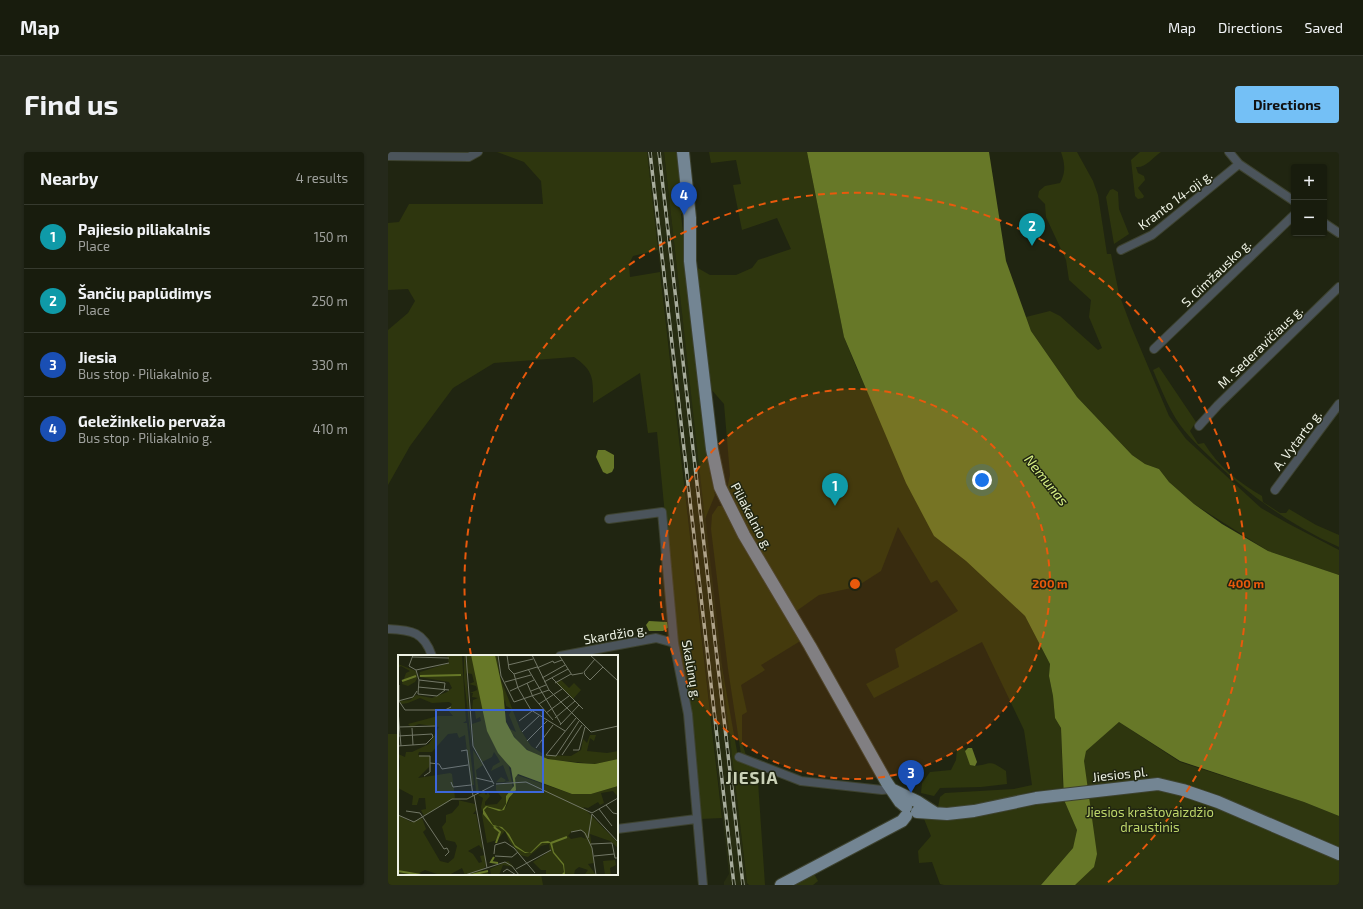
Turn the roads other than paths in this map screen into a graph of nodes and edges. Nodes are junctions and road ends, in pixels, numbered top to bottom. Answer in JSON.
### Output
{"nodes":[{"id":1,"x":478,"y":152,"type":"edge"},
{"id":2,"x":683,"y":152,"type":"edge"},
{"id":3,"x":1232,"y":153,"type":"edge"},
{"id":4,"x":388,"y":156,"type":"edge"},
{"id":5,"x":1239,"y":164,"type":"junction"},
{"id":6,"x":1293,"y":200,"type":"edge"},
{"id":7,"x":1291,"y":218,"type":"edge"},
{"id":8,"x":1327,"y":225,"type":"edge"},
{"id":9,"x":1339,"y":233,"type":"edge"},
{"id":10,"x":1121,"y":250,"type":"dead end"},
{"id":11,"x":1339,"y":287,"type":"edge"},
{"id":12,"x":1154,"y":349,"type":"dead end"},
{"id":13,"x":1339,"y":404,"type":"edge"},
{"id":14,"x":1199,"y":426,"type":"dead end"},
{"id":15,"x":1275,"y":490,"type":"dead end"},
{"id":16,"x":609,"y":519,"type":"dead end"},
{"id":17,"x":388,"y":629,"type":"edge"},
{"id":18,"x":674,"y":643,"type":"junction"},
{"id":19,"x":432,"y":655,"type":"edge"},
{"id":20,"x":565,"y":655,"type":"edge"},
{"id":21,"x":739,"y":757,"type":"dead end"},
{"id":22,"x":891,"y":789,"type":"junction"},
{"id":23,"x":910,"y":812,"type":"junction"},
{"id":24,"x":935,"y":813,"type":"junction"},
{"id":25,"x":696,"y":819,"type":"junction"},
{"id":26,"x":618,"y":829,"type":"edge"},
{"id":27,"x":1339,"y":854,"type":"edge"},
{"id":28,"x":703,"y":885,"type":"edge"},
{"id":29,"x":781,"y":885,"type":"edge"}],
"edges":[{"from":1,"to":4,"type":"street"},
{"from":2,"to":22,"type":"main road","name":"Piliakalnio g."},
{"from":3,"to":5,"type":"street"},
{"from":5,"to":6,"type":"street"},
{"from":5,"to":10,"type":"street","name":"Kranto 14-oji g."},
{"from":7,"to":12,"type":"street","name":"S. Gimžausko g."},
{"from":8,"to":9,"type":"street"},
{"from":11,"to":14,"type":"street","name":"M. Sederavičiaus g."},
{"from":13,"to":15,"type":"street","name":"A. Vytarto g."},
{"from":16,"to":18,"type":"street","name":"Skalūnų g."},
{"from":17,"to":19,"type":"street"},
{"from":18,"to":20,"type":"street","name":"Skardžio g."},
{"from":18,"to":25,"type":"street","name":"Skalūnų g."},
{"from":21,"to":22,"type":"street"},
{"from":22,"to":23,"type":"main road","name":"Piliakalnio g."},
{"from":22,"to":24,"type":"main road"},
{"from":23,"to":24,"type":"main road","name":"Jiesios pl."},
{"from":23,"to":29,"type":"main road"},
{"from":24,"to":27,"type":"main road","name":"Jiesios pl."},
{"from":25,"to":26,"type":"street"},
{"from":25,"to":28,"type":"street","name":"Skalūnų g."}]}
